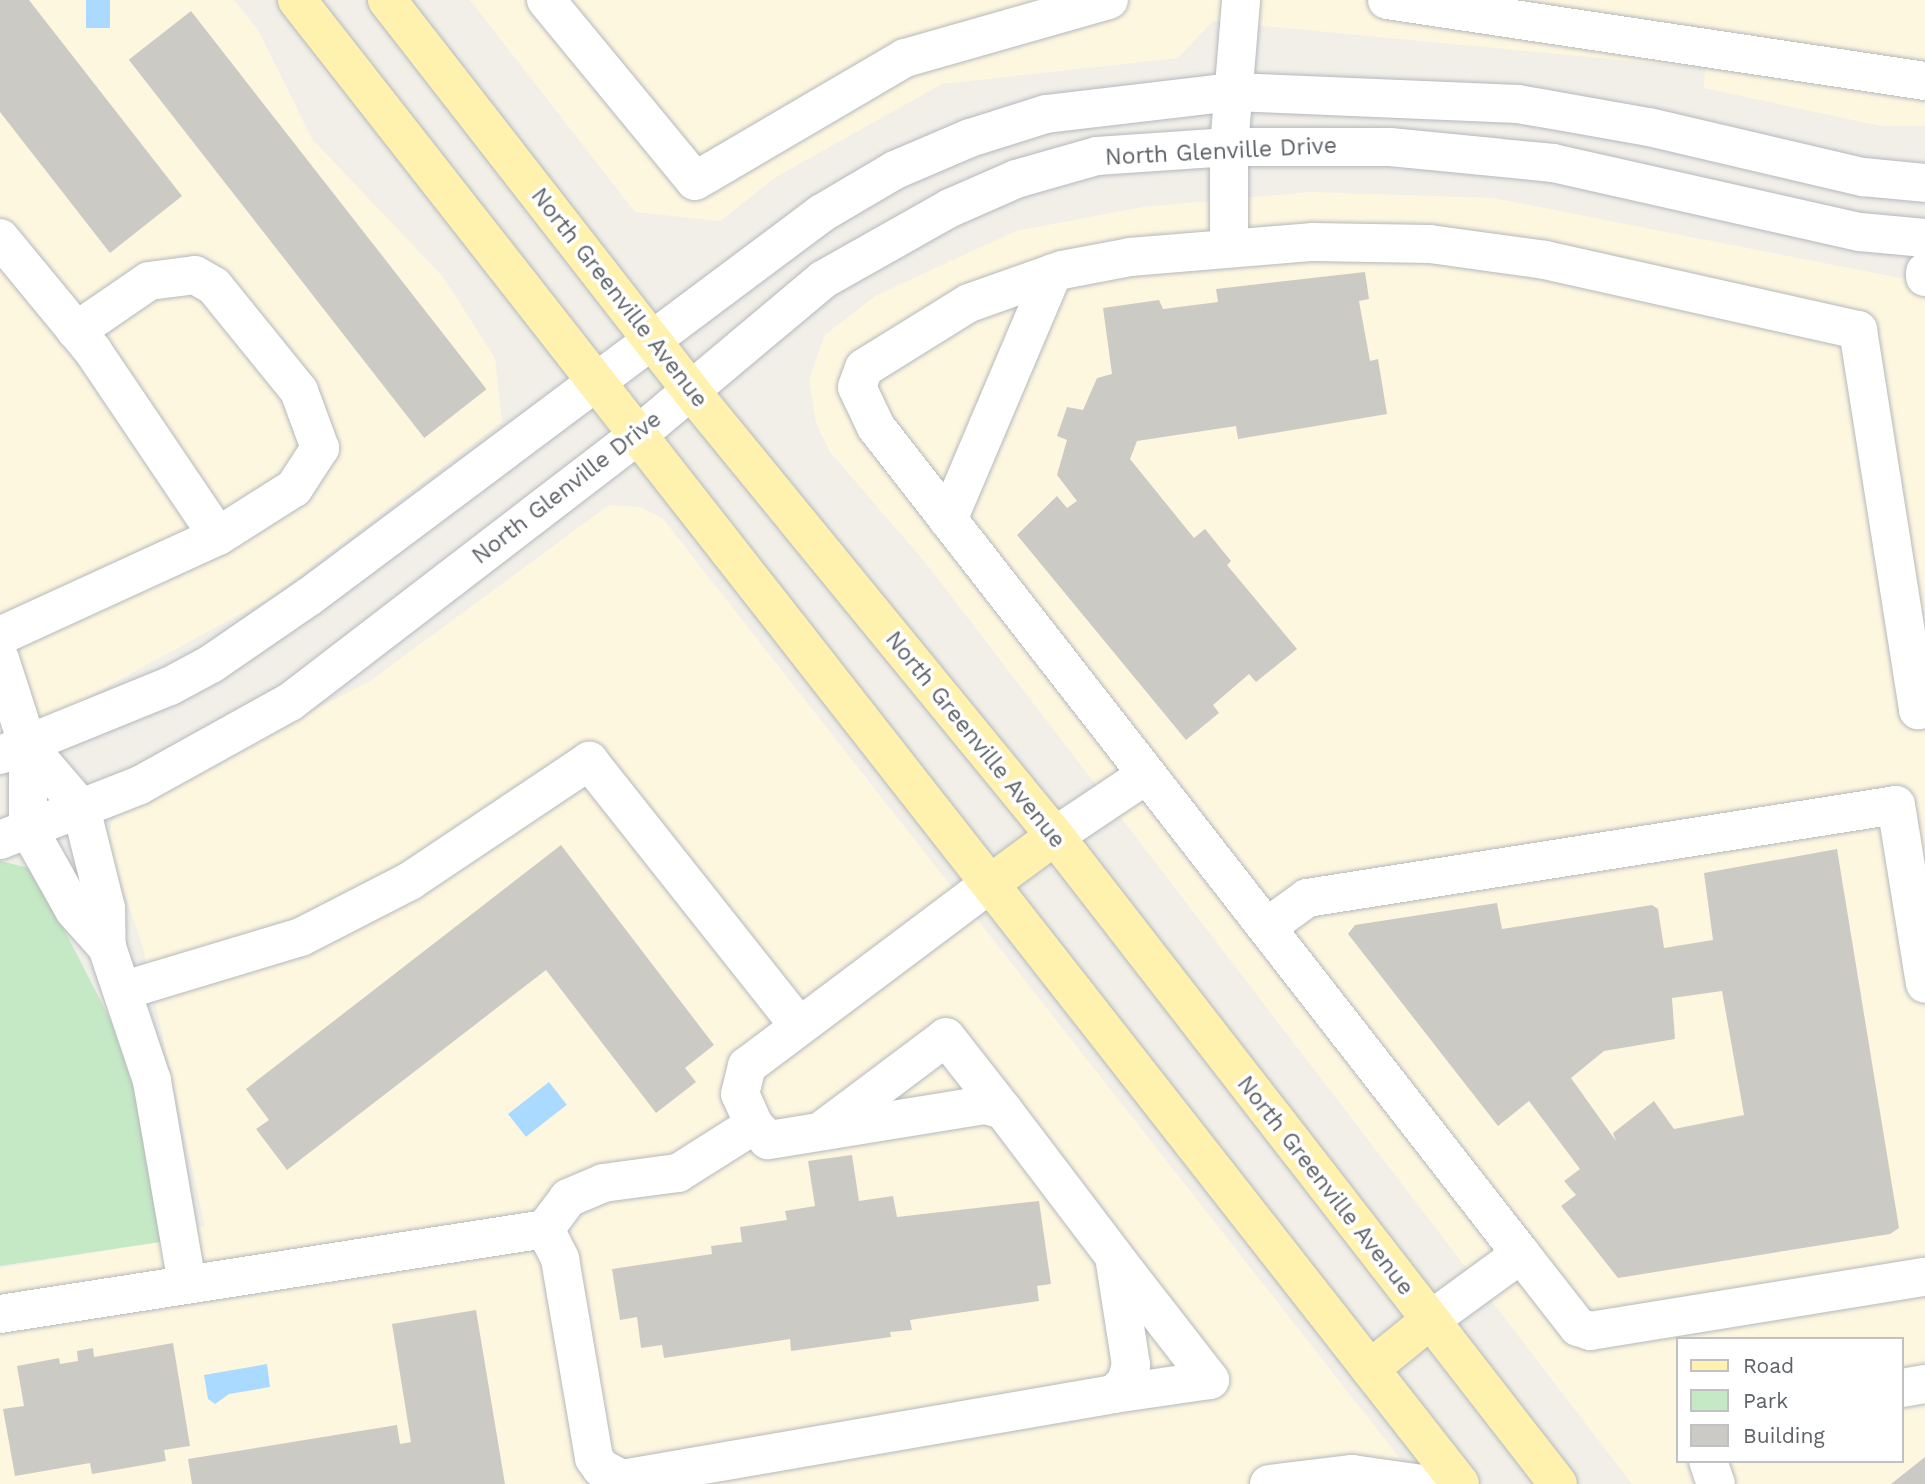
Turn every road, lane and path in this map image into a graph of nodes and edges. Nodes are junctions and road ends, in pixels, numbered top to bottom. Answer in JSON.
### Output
{"nodes":[{"id":1,"x":297,"y":0,"type":"edge"},
{"id":2,"x":387,"y":0,"type":"edge"},
{"id":3,"x":547,"y":0,"type":"edge"},
{"id":4,"x":1109,"y":0,"type":"edge"},
{"id":5,"x":1241,"y":0,"type":"edge"},
{"id":6,"x":1387,"y":0,"type":"edge"},
{"id":7,"x":1925,"y":81,"type":"edge"},
{"id":8,"x":1234,"y":92,"type":"junction"},
{"id":9,"x":1229,"y":147,"type":"junction"},
{"id":10,"x":1925,"y":183,"type":"edge"},
{"id":11,"x":0,"y":237,"type":"edge"},
{"id":12,"x":1925,"y":238,"type":"edge"},
{"id":13,"x":1229,"y":248,"type":"junction"},
{"id":14,"x":1925,"y":272,"type":"edge"},
{"id":15,"x":1053,"y":273,"type":"junction"},
{"id":16,"x":1925,"y":277,"type":"edge"},
{"id":17,"x":76,"y":331,"type":"junction"},
{"id":18,"x":653,"y":342,"type":"junction"},
{"id":19,"x":596,"y":383,"type":"junction"},
{"id":20,"x":691,"y":391,"type":"junction"},
{"id":21,"x":639,"y":434,"type":"junction"},
{"id":22,"x":948,"y":520,"type":"junction"},
{"id":23,"x":218,"y":536,"type":"junction"},
{"id":24,"x":0,"y":636,"type":"edge"},
{"id":25,"x":0,"y":659,"type":"edge"},
{"id":26,"x":1925,"y":708,"type":"edge"},
{"id":27,"x":14,"y":751,"type":"edge"},
{"id":28,"x":1146,"y":775,"type":"junction"},
{"id":29,"x":81,"y":808,"type":"junction"},
{"id":30,"x":14,"y":834,"type":"edge"},
{"id":31,"x":1055,"y":836,"type":"junction"},
{"id":32,"x":991,"y":883,"type":"junction"},
{"id":33,"x":1267,"y":927,"type":"junction"},
{"id":34,"x":107,"y":947,"type":"junction"},
{"id":35,"x":1925,"y":984,"type":"edge"},
{"id":36,"x":125,"y":990,"type":"junction"},
{"id":37,"x":799,"y":1026,"type":"junction"},
{"id":38,"x":1003,"y":1110,"type":"junction"},
{"id":39,"x":754,"y":1125,"type":"junction"},
{"id":40,"x":821,"y":1132,"type":"junction"},
{"id":41,"x":545,"y":1229,"type":"junction"},
{"id":42,"x":1521,"y":1254,"type":"junction"},
{"id":43,"x":1114,"y":1256,"type":"junction"},
{"id":44,"x":1925,"y":1277,"type":"edge"},
{"id":45,"x":187,"y":1283,"type":"junction"},
{"id":46,"x":0,"y":1314,"type":"edge"},
{"id":47,"x":1429,"y":1321,"type":"junction"},
{"id":48,"x":1370,"y":1369,"type":"junction"},
{"id":49,"x":1925,"y":1384,"type":"edge"},
{"id":50,"x":1904,"y":1388,"type":"edge"},
{"id":51,"x":1114,"y":1394,"type":"junction"},
{"id":52,"x":1709,"y":1463,"type":"edge"},
{"id":53,"x":1269,"y":1484,"type":"edge"},
{"id":54,"x":1422,"y":1484,"type":"edge"},
{"id":55,"x":1460,"y":1484,"type":"edge"},
{"id":56,"x":1558,"y":1484,"type":"edge"},
{"id":57,"x":1716,"y":1484,"type":"edge"}],
"edges":[{"from":1,"to":19,"type":"main road"},
{"from":2,"to":18,"type":"main road","name":"North Greenville Avenue"},
{"from":3,"to":4,"type":"street"},
{"from":5,"to":8,"type":"street"},
{"from":6,"to":7,"type":"street"},
{"from":8,"to":9,"type":"street"},
{"from":8,"to":10,"type":"street"},
{"from":8,"to":18,"type":"street"},
{"from":9,"to":12,"type":"street","name":"North Glenville Drive"},
{"from":9,"to":13,"type":"street"},
{"from":9,"to":20,"type":"street","name":"North Glenville Drive"},
{"from":11,"to":17,"type":"street"},
{"from":13,"to":15,"type":"street"},
{"from":13,"to":26,"type":"street"},
{"from":14,"to":16,"type":"street"},
{"from":15,"to":22,"type":"street"},
{"from":15,"to":22,"type":"street"},
{"from":17,"to":23,"type":"street"},
{"from":17,"to":23,"type":"street"},
{"from":18,"to":19,"type":"street"},
{"from":18,"to":20,"type":"main road","name":"North Greenville Avenue"},
{"from":19,"to":21,"type":"main road"},
{"from":19,"to":27,"type":"street"},
{"from":20,"to":21,"type":"street","name":"North Glenville Drive"},
{"from":20,"to":31,"type":"main road","name":"North Greenville Avenue"},
{"from":21,"to":29,"type":"street","name":"North Glenville Drive"},
{"from":21,"to":32,"type":"main road"},
{"from":22,"to":28,"type":"street"},
{"from":23,"to":24,"type":"street"},
{"from":25,"to":27,"type":"street"},
{"from":27,"to":29,"type":"street"},
{"from":27,"to":30,"type":"street"},
{"from":28,"to":31,"type":"street"},
{"from":28,"to":33,"type":"street"},
{"from":29,"to":30,"type":"street","name":"North Glenville Drive"},
{"from":29,"to":34,"type":"street"},
{"from":30,"to":34,"type":"street"},
{"from":31,"to":32,"type":"main road"},
{"from":31,"to":47,"type":"main road","name":"North Greenville Avenue"},
{"from":32,"to":37,"type":"street"},
{"from":32,"to":48,"type":"main road"},
{"from":33,"to":35,"type":"street"},
{"from":33,"to":42,"type":"street"},
{"from":34,"to":36,"type":"street"},
{"from":36,"to":37,"type":"street"},
{"from":36,"to":45,"type":"street"},
{"from":37,"to":39,"type":"street"},
{"from":38,"to":40,"type":"street"},
{"from":38,"to":40,"type":"street"},
{"from":38,"to":43,"type":"street"},
{"from":39,"to":40,"type":"street"},
{"from":39,"to":41,"type":"street"},
{"from":41,"to":45,"type":"street"},
{"from":41,"to":51,"type":"street"},
{"from":42,"to":44,"type":"street"},
{"from":42,"to":47,"type":"street"},
{"from":43,"to":51,"type":"street"},
{"from":43,"to":51,"type":"street"},
{"from":45,"to":46,"type":"street"},
{"from":47,"to":48,"type":"main road"},
{"from":47,"to":56,"type":"main road","name":"North Greenville Avenue"},
{"from":48,"to":55,"type":"main road"},
{"from":49,"to":50,"type":"street"},
{"from":52,"to":57,"type":"street"},
{"from":53,"to":54,"type":"street"}]}
